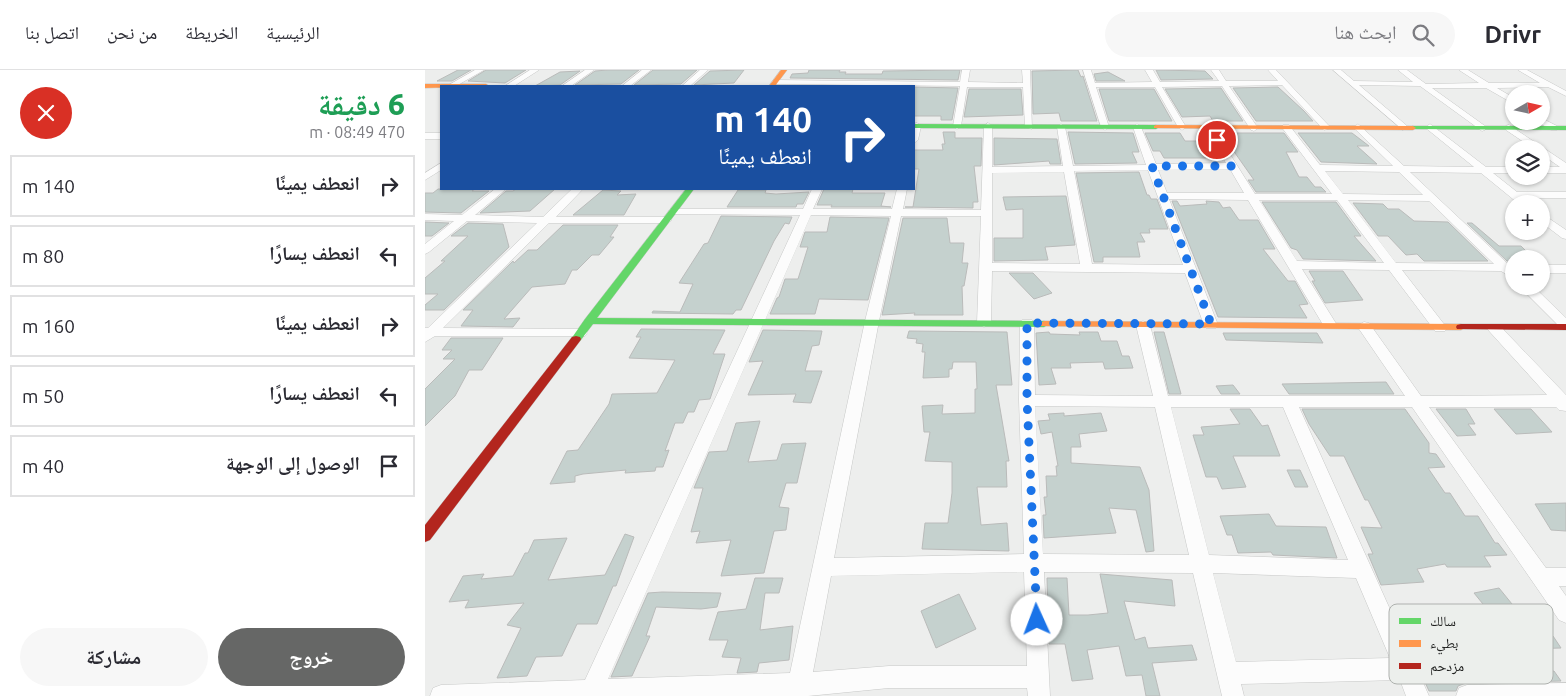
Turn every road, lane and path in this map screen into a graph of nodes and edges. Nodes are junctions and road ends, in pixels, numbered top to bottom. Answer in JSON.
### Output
{"nodes":[{"id":1,"x":480,"y":70,"type":"edge"},
{"id":2,"x":535,"y":70,"type":"edge"},
{"id":3,"x":590,"y":70,"type":"edge"},
{"id":4,"x":647,"y":70,"type":"edge"},
{"id":5,"x":704,"y":70,"type":"edge"},
{"id":6,"x":784,"y":70,"type":"edge"},
{"id":7,"x":967,"y":70,"type":"edge"},
{"id":8,"x":1025,"y":70,"type":"edge"},
{"id":9,"x":1087,"y":70,"type":"edge"},
{"id":10,"x":1149,"y":70,"type":"edge"},
{"id":11,"x":1215,"y":70,"type":"edge"},
{"id":12,"x":1272,"y":70,"type":"edge"},
{"id":13,"x":1337,"y":70,"type":"edge"},
{"id":14,"x":1402,"y":70,"type":"edge"},
{"id":15,"x":1463,"y":70,"type":"edge"},
{"id":16,"x":1523,"y":70,"type":"edge"},
{"id":17,"x":850,"y":82,"type":"edge"},
{"id":18,"x":892,"y":82,"type":"edge"},
{"id":19,"x":1286,"y":83,"type":"junction"},
{"id":20,"x":1353,"y":83,"type":"junction"},
{"id":21,"x":773,"y":84,"type":"edge"},
{"id":22,"x":963,"y":84,"type":"junction"},
{"id":23,"x":1027,"y":84,"type":"junction"},
{"id":24,"x":1225,"y":84,"type":"junction"},
{"id":25,"x":453,"y":85,"type":"edge"},
{"id":26,"x":511,"y":85,"type":"edge"},
{"id":27,"x":568,"y":85,"type":"edge"},
{"id":28,"x":627,"y":85,"type":"edge"},
{"id":29,"x":687,"y":85,"type":"edge"},
{"id":30,"x":1092,"y":85,"type":"junction"},
{"id":31,"x":1157,"y":85,"type":"junction"},
{"id":32,"x":1423,"y":85,"type":"junction"},
{"id":33,"x":1548,"y":85,"type":"edge"},
{"id":34,"x":425,"y":86,"type":"edge"},
{"id":35,"x":440,"y":86,"type":"edge"},
{"id":36,"x":1488,"y":86,"type":"junction"},
{"id":37,"x":1505,"y":86,"type":"edge"},
{"id":38,"x":1550,"y":86,"type":"edge"},
{"id":39,"x":1566,"y":94,"type":"edge"},
{"id":40,"x":1505,"y":96,"type":"edge"},
{"id":41,"x":915,"y":126,"type":"edge"},
{"id":42,"x":957,"y":126,"type":"junction"},
{"id":43,"x":988,"y":126,"type":"junction"},
{"id":44,"x":1029,"y":127,"type":"junction"},
{"id":45,"x":1061,"y":127,"type":"junction"},
{"id":46,"x":1105,"y":127,"type":"junction"},
{"id":47,"x":1137,"y":127,"type":"junction"},
{"id":48,"x":1182,"y":127,"type":"junction"},
{"id":49,"x":1209,"y":127,"type":"junction"},
{"id":50,"x":1286,"y":127,"type":"junction"},
{"id":51,"x":1359,"y":127,"type":"junction"},
{"id":52,"x":1403,"y":127,"type":"junction"},
{"id":53,"x":1430,"y":127,"type":"junction"},
{"id":54,"x":1254,"y":128,"type":"junction"},
{"id":55,"x":1327,"y":128,"type":"junction"},
{"id":56,"x":1482,"y":128,"type":"junction"},
{"id":57,"x":1505,"y":128,"type":"edge"},
{"id":58,"x":1512,"y":130,"type":"edge"},
{"id":59,"x":425,"y":136,"type":"edge"},
{"id":60,"x":440,"y":136,"type":"edge"},
{"id":61,"x":1527,"y":140,"type":"edge"},
{"id":62,"x":1550,"y":156,"type":"edge"},
{"id":63,"x":1152,"y":166,"type":"junction"},
{"id":64,"x":1232,"y":166,"type":"junction"},
{"id":65,"x":440,"y":167,"type":"edge"},
{"id":66,"x":1068,"y":167,"type":"junction"},
{"id":67,"x":1319,"y":168,"type":"junction"},
{"id":68,"x":1401,"y":169,"type":"junction"},
{"id":69,"x":1566,"y":169,"type":"edge"},
{"id":70,"x":986,"y":170,"type":"junction"},
{"id":71,"x":1484,"y":170,"type":"junction"},
{"id":72,"x":1505,"y":170,"type":"edge"},
{"id":73,"x":1550,"y":170,"type":"edge"},
{"id":74,"x":425,"y":177,"type":"edge"},
{"id":75,"x":500,"y":190,"type":"edge"},
{"id":76,"x":577,"y":190,"type":"edge"},
{"id":77,"x":689,"y":190,"type":"edge"},
{"id":78,"x":817,"y":190,"type":"edge"},
{"id":79,"x":902,"y":190,"type":"edge"},
{"id":80,"x":1516,"y":195,"type":"edge"},
{"id":81,"x":1550,"y":195,"type":"edge"},
{"id":82,"x":1566,"y":195,"type":"edge"},
{"id":83,"x":1164,"y":196,"type":"junction"},
{"id":84,"x":1340,"y":197,"type":"junction"},
{"id":85,"x":1252,"y":198,"type":"junction"},
{"id":86,"x":1432,"y":198,"type":"junction"},
{"id":87,"x":808,"y":212,"type":"junction"},
{"id":88,"x":897,"y":212,"type":"junction"},
{"id":89,"x":985,"y":213,"type":"junction"},
{"id":90,"x":671,"y":215,"type":"junction"},
{"id":91,"x":425,"y":217,"type":"edge"},
{"id":92,"x":465,"y":218,"type":"junction"},
{"id":93,"x":545,"y":220,"type":"junction"},
{"id":94,"x":1550,"y":223,"type":"edge"},
{"id":95,"x":1566,"y":236,"type":"edge"},
{"id":96,"x":425,"y":250,"type":"edge"},
{"id":97,"x":1292,"y":265,"type":"junction"},
{"id":98,"x":1505,"y":265,"type":"edge"},
{"id":99,"x":987,"y":267,"type":"junction"},
{"id":100,"x":1394,"y":267,"type":"junction"},
{"id":101,"x":1087,"y":268,"type":"junction"},
{"id":102,"x":1191,"y":269,"type":"junction"},
{"id":103,"x":1550,"y":269,"type":"edge"},
{"id":104,"x":1566,"y":269,"type":"edge"},
{"id":105,"x":1505,"y":271,"type":"edge"},
{"id":106,"x":1534,"y":295,"type":"edge"},
{"id":107,"x":758,"y":320,"type":"junction"},
{"id":108,"x":589,"y":321,"type":"junction"},
{"id":109,"x":871,"y":321,"type":"junction"},
{"id":110,"x":984,"y":323,"type":"junction"},
{"id":111,"x":1027,"y":323,"type":"junction"},
{"id":112,"x":1211,"y":324,"type":"junction"},
{"id":113,"x":1143,"y":325,"type":"junction"},
{"id":114,"x":1330,"y":326,"type":"junction"},
{"id":115,"x":1364,"y":326,"type":"junction"},
{"id":116,"x":1566,"y":326,"type":"edge"},
{"id":117,"x":1440,"y":328,"type":"junction"},
{"id":118,"x":1493,"y":328,"type":"junction"},
{"id":119,"x":427,"y":334,"type":"edge"},
{"id":120,"x":580,"y":334,"type":"junction"},
{"id":121,"x":1027,"y":400,"type":"junction"},
{"id":122,"x":1417,"y":400,"type":"junction"},
{"id":123,"x":1288,"y":401,"type":"junction"},
{"id":124,"x":1161,"y":403,"type":"junction"},
{"id":125,"x":1564,"y":404,"type":"edge"},
{"id":126,"x":425,"y":536,"type":"edge"},
{"id":127,"x":1035,"y":563,"type":"junction"},
{"id":128,"x":1202,"y":564,"type":"junction"},
{"id":129,"x":823,"y":567,"type":"junction"},
{"id":130,"x":1361,"y":569,"type":"junction"},
{"id":131,"x":1542,"y":577,"type":"junction"},
{"id":132,"x":1566,"y":577,"type":"edge"},
{"id":133,"x":1566,"y":613,"type":"edge"},
{"id":134,"x":1389,"y":633,"type":"edge"},
{"id":135,"x":1389,"y":669,"type":"edge"},
{"id":136,"x":1228,"y":673,"type":"junction"},
{"id":137,"x":1412,"y":684,"type":"edge"},
{"id":138,"x":1039,"y":686,"type":"edge"},
{"id":139,"x":799,"y":690,"type":"edge"},
{"id":140,"x":590,"y":693,"type":"edge"},
{"id":141,"x":1566,"y":694,"type":"edge"},
{"id":142,"x":441,"y":696,"type":"edge"},
{"id":143,"x":1233,"y":696,"type":"edge"},
{"id":144,"x":1418,"y":696,"type":"edge"},
{"id":145,"x":1467,"y":696,"type":"edge"}],
"edges":[{"from":1,"to":25,"type":"street"},
{"from":2,"to":26,"type":"street"},
{"from":3,"to":27,"type":"street"},
{"from":4,"to":28,"type":"street"},
{"from":5,"to":29,"type":"street"},
{"from":6,"to":21,"type":"street"},
{"from":7,"to":22,"type":"street"},
{"from":8,"to":23,"type":"street"},
{"from":9,"to":30,"type":"street"},
{"from":10,"to":31,"type":"street"},
{"from":11,"to":24,"type":"street"},
{"from":12,"to":19,"type":"street"},
{"from":13,"to":20,"type":"street"},
{"from":14,"to":32,"type":"street"},
{"from":15,"to":36,"type":"street"},
{"from":16,"to":33,"type":"street"},
{"from":17,"to":18,"type":"street"},
{"from":17,"to":21,"type":"street"},
{"from":18,"to":22,"type":"street"},
{"from":19,"to":24,"type":"street"},
{"from":19,"to":55,"type":"street"},
{"from":20,"to":32,"type":"street"},
{"from":20,"to":52,"type":"street"},
{"from":22,"to":23,"type":"street"},
{"from":22,"to":42,"type":"street"},
{"from":23,"to":44,"type":"street"},
{"from":24,"to":31,"type":"street"},
{"from":24,"to":54,"type":"street"},
{"from":30,"to":31,"type":"street"},
{"from":30,"to":46,"type":"street"},
{"from":31,"to":48,"type":"street"},
{"from":32,"to":36,"type":"street"},
{"from":32,"to":56,"type":"street"},
{"from":34,"to":35,"type":"street"},
{"from":36,"to":37,"type":"street"},
{"from":36,"to":40,"type":"street"},
{"from":38,"to":39,"type":"street"},
{"from":41,"to":42,"type":"street"},
{"from":42,"to":43,"type":"street"},
{"from":43,"to":44,"type":"street"},
{"from":43,"to":70,"type":"street"},
{"from":44,"to":45,"type":"street"},
{"from":45,"to":46,"type":"street"},
{"from":45,"to":66,"type":"street"},
{"from":46,"to":47,"type":"street"},
{"from":47,"to":48,"type":"street"},
{"from":47,"to":63,"type":"street"},
{"from":48,"to":49,"type":"street"},
{"from":49,"to":54,"type":"street"},
{"from":49,"to":64,"type":"street"},
{"from":50,"to":54,"type":"street"},
{"from":50,"to":55,"type":"street"},
{"from":50,"to":67,"type":"street"},
{"from":51,"to":52,"type":"street"},
{"from":51,"to":55,"type":"street"},
{"from":51,"to":68,"type":"street"},
{"from":52,"to":53,"type":"street"},
{"from":53,"to":56,"type":"street"},
{"from":53,"to":71,"type":"street"},
{"from":56,"to":57,"type":"street"},
{"from":58,"to":61,"type":"street"},
{"from":59,"to":60,"type":"street"},
{"from":62,"to":69,"type":"street"},
{"from":63,"to":64,"type":"street"},
{"from":63,"to":66,"type":"street"},
{"from":63,"to":83,"type":"street"},
{"from":64,"to":85,"type":"street"},
{"from":65,"to":74,"type":"street"},
{"from":66,"to":70,"type":"street"},
{"from":66,"to":101,"type":"street"},
{"from":67,"to":68,"type":"street"},
{"from":67,"to":84,"type":"street"},
{"from":68,"to":71,"type":"street"},
{"from":68,"to":86,"type":"street"},
{"from":69,"to":73,"type":"street"},
{"from":70,"to":89,"type":"street"},
{"from":71,"to":72,"type":"street"},
{"from":71,"to":80,"type":"street"},
{"from":75,"to":92,"type":"street"},
{"from":76,"to":93,"type":"street"},
{"from":77,"to":90,"type":"street"},
{"from":78,"to":87,"type":"street"},
{"from":79,"to":88,"type":"street"},
{"from":81,"to":82,"type":"street"},
{"from":83,"to":85,"type":"street"},
{"from":83,"to":102,"type":"street"},
{"from":84,"to":85,"type":"street"},
{"from":84,"to":86,"type":"street"},
{"from":84,"to":100,"type":"street"},
{"from":85,"to":97,"type":"street"},
{"from":86,"to":98,"type":"street"},
{"from":87,"to":88,"type":"street"},
{"from":87,"to":90,"type":"street"},
{"from":87,"to":107,"type":"street"},
{"from":88,"to":89,"type":"street"},
{"from":88,"to":109,"type":"street"},
{"from":89,"to":99,"type":"street"},
{"from":90,"to":93,"type":"street"},
{"from":90,"to":108,"type":"street"},
{"from":91,"to":92,"type":"street"},
{"from":92,"to":93,"type":"street"},
{"from":92,"to":96,"type":"street"},
{"from":93,"to":119,"type":"street"},
{"from":94,"to":95,"type":"street"},
{"from":97,"to":100,"type":"street"},
{"from":97,"to":114,"type":"street"},
{"from":99,"to":101,"type":"street"},
{"from":99,"to":110,"type":"street"},
{"from":100,"to":105,"type":"street"},
{"from":100,"to":117,"type":"street"},
{"from":101,"to":102,"type":"street"},
{"from":102,"to":112,"type":"street"},
{"from":103,"to":104,"type":"street"},
{"from":106,"to":116,"type":"street"},
{"from":107,"to":108,"type":"street"},
{"from":107,"to":109,"type":"street"},
{"from":107,"to":140,"type":"street"},
{"from":108,"to":120,"type":"street"},
{"from":109,"to":110,"type":"street"},
{"from":109,"to":129,"type":"street"},
{"from":110,"to":111,"type":"street"},
{"from":111,"to":113,"type":"street"},
{"from":111,"to":121,"type":"street"},
{"from":112,"to":113,"type":"street"},
{"from":112,"to":114,"type":"street"},
{"from":113,"to":124,"type":"street"},
{"from":114,"to":115,"type":"street"},
{"from":115,"to":117,"type":"street"},
{"from":115,"to":122,"type":"street"},
{"from":116,"to":118,"type":"street"},
{"from":117,"to":118,"type":"street"},
{"from":118,"to":125,"type":"street"},
{"from":119,"to":120,"type":"street"},
{"from":120,"to":126,"type":"street"},
{"from":121,"to":124,"type":"street"},
{"from":121,"to":127,"type":"street"},
{"from":122,"to":123,"type":"street"},
{"from":122,"to":125,"type":"street"},
{"from":122,"to":131,"type":"street"},
{"from":123,"to":124,"type":"street"},
{"from":123,"to":130,"type":"street"},
{"from":124,"to":128,"type":"street"},
{"from":127,"to":128,"type":"street"},
{"from":127,"to":129,"type":"street"},
{"from":127,"to":138,"type":"street"},
{"from":128,"to":130,"type":"street"},
{"from":128,"to":136,"type":"street"},
{"from":129,"to":139,"type":"street"},
{"from":130,"to":134,"type":"street"},
{"from":131,"to":132,"type":"street"},
{"from":131,"to":133,"type":"street"},
{"from":135,"to":136,"type":"street"},
{"from":136,"to":143,"type":"street"},
{"from":137,"to":144,"type":"street"},
{"from":138,"to":139,"type":"street"},
{"from":139,"to":140,"type":"street"},
{"from":140,"to":142,"type":"street"},
{"from":141,"to":145,"type":"street"}]}
